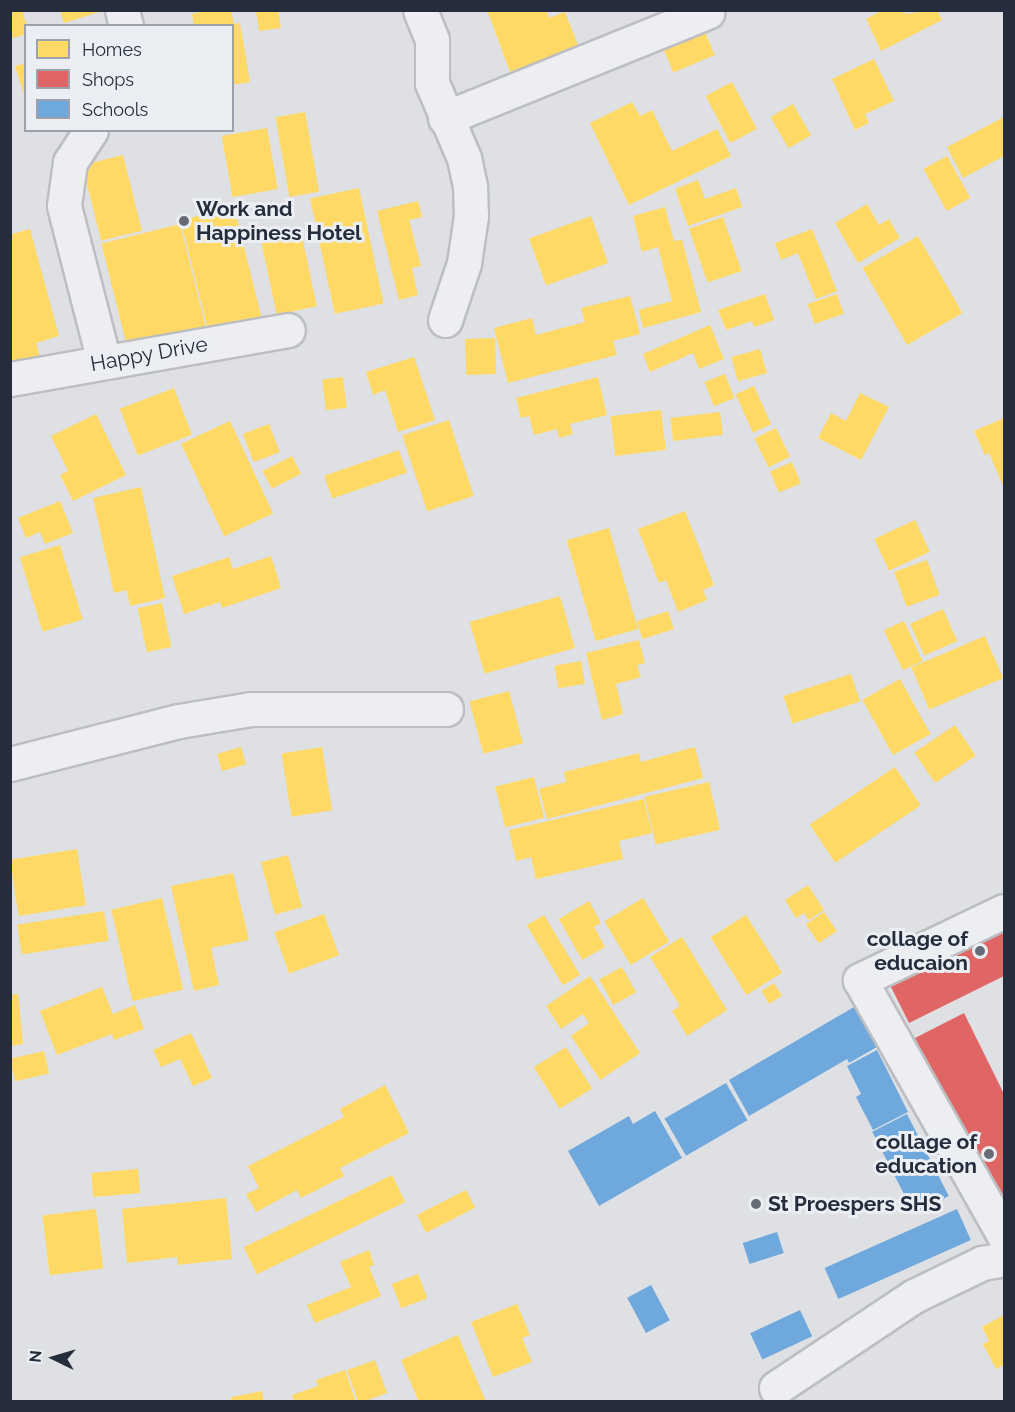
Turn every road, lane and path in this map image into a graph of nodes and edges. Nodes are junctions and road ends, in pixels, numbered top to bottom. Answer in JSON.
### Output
{"nodes":[{"id":1,"x":420,"y":10,"type":"edge"},
{"id":2,"x":707,"y":12,"type":"dead end"},
{"id":3,"x":445,"y":117,"type":"junction"},
{"id":4,"x":90,"y":132,"type":"edge"},
{"id":5,"x":445,"y":320,"type":"dead end"},
{"id":6,"x":288,"y":330,"type":"dead end"},
{"id":7,"x":104,"y":362,"type":"junction"},
{"id":8,"x":10,"y":379,"type":"edge"},
{"id":9,"x":446,"y":709,"type":"dead end"},
{"id":10,"x":10,"y":764,"type":"edge"},
{"id":11,"x":1005,"y":911,"type":"edge"},
{"id":12,"x":1005,"y":1236,"type":"edge"},
{"id":13,"x":1005,"y":1259,"type":"edge"},
{"id":14,"x":776,"y":1388,"type":"dead end"}],
"edges":[{"from":1,"to":3,"type":"street"},
{"from":2,"to":3,"type":"street"},
{"from":3,"to":5,"type":"street"},
{"from":4,"to":7,"type":"street"},
{"from":6,"to":7,"type":"street","name":"Happy Drive"},
{"from":7,"to":8,"type":"street","name":"Happy Drive"},
{"from":9,"to":10,"type":"street"},
{"from":11,"to":12,"type":"street"},
{"from":13,"to":14,"type":"street"}]}
